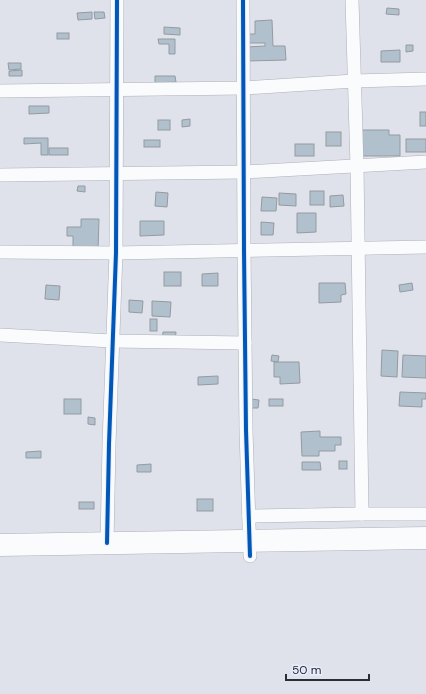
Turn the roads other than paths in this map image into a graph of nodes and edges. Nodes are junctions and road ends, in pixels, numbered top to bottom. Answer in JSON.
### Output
{"nodes":[{"id":1,"x":117,"y":0,"type":"edge"},
{"id":2,"x":243,"y":0,"type":"edge"},
{"id":3,"x":352,"y":0,"type":"edge"},
{"id":4,"x":426,"y":79,"type":"edge"},
{"id":5,"x":354,"y":81,"type":"junction"},
{"id":6,"x":244,"y":88,"type":"junction"},
{"id":7,"x":116,"y":90,"type":"junction"},
{"id":8,"x":0,"y":91,"type":"edge"},
{"id":9,"x":426,"y":162,"type":"edge"},
{"id":10,"x":357,"y":166,"type":"junction"},
{"id":11,"x":244,"y":172,"type":"junction"},
{"id":12,"x":116,"y":174,"type":"junction"},
{"id":13,"x":0,"y":175,"type":"edge"},
{"id":14,"x":426,"y":247,"type":"edge"},
{"id":15,"x":358,"y":248,"type":"junction"},
{"id":16,"x":244,"y":250,"type":"junction"},
{"id":17,"x":0,"y":252,"type":"edge"},
{"id":18,"x":116,"y":253,"type":"junction"},
{"id":19,"x":0,"y":335,"type":"edge"},
{"id":20,"x":112,"y":341,"type":"junction"},
{"id":21,"x":245,"y":343,"type":"junction"},
{"id":22,"x":362,"y":514,"type":"junction"},
{"id":23,"x":426,"y":514,"type":"edge"},
{"id":24,"x":248,"y":516,"type":"junction"},
{"id":25,"x":426,"y":538,"type":"edge"},
{"id":26,"x":107,"y":543,"type":"junction"},
{"id":27,"x":0,"y":545,"type":"edge"},
{"id":28,"x":249,"y":549,"type":"junction"},
{"id":29,"x":426,"y":552,"type":"edge"},
{"id":30,"x":0,"y":559,"type":"edge"}],
"edges":[{"from":1,"to":7,"type":"street"},
{"from":2,"to":6,"type":"street"},
{"from":3,"to":5,"type":"street"},
{"from":4,"to":5,"type":"street"},
{"from":5,"to":6,"type":"street"},
{"from":5,"to":10,"type":"street"},
{"from":6,"to":7,"type":"street"},
{"from":6,"to":11,"type":"street"},
{"from":7,"to":8,"type":"street"},
{"from":7,"to":12,"type":"street"},
{"from":9,"to":10,"type":"street"},
{"from":10,"to":11,"type":"street"},
{"from":10,"to":15,"type":"street"},
{"from":11,"to":12,"type":"street"},
{"from":11,"to":16,"type":"street"},
{"from":12,"to":13,"type":"street"},
{"from":12,"to":18,"type":"street"},
{"from":14,"to":15,"type":"street"},
{"from":15,"to":16,"type":"street"},
{"from":15,"to":22,"type":"street"},
{"from":16,"to":18,"type":"street"},
{"from":16,"to":21,"type":"street"},
{"from":17,"to":18,"type":"street"},
{"from":18,"to":20,"type":"street"},
{"from":19,"to":20,"type":"street"},
{"from":20,"to":21,"type":"street"},
{"from":20,"to":26,"type":"street"},
{"from":21,"to":24,"type":"street"},
{"from":22,"to":23,"type":"street"},
{"from":22,"to":24,"type":"street"},
{"from":24,"to":28,"type":"street"},
{"from":25,"to":28,"type":"highway"},
{"from":26,"to":27,"type":"highway"},
{"from":26,"to":28,"type":"highway"},
{"from":28,"to":29,"type":"highway"},
{"from":28,"to":30,"type":"highway"}]}
